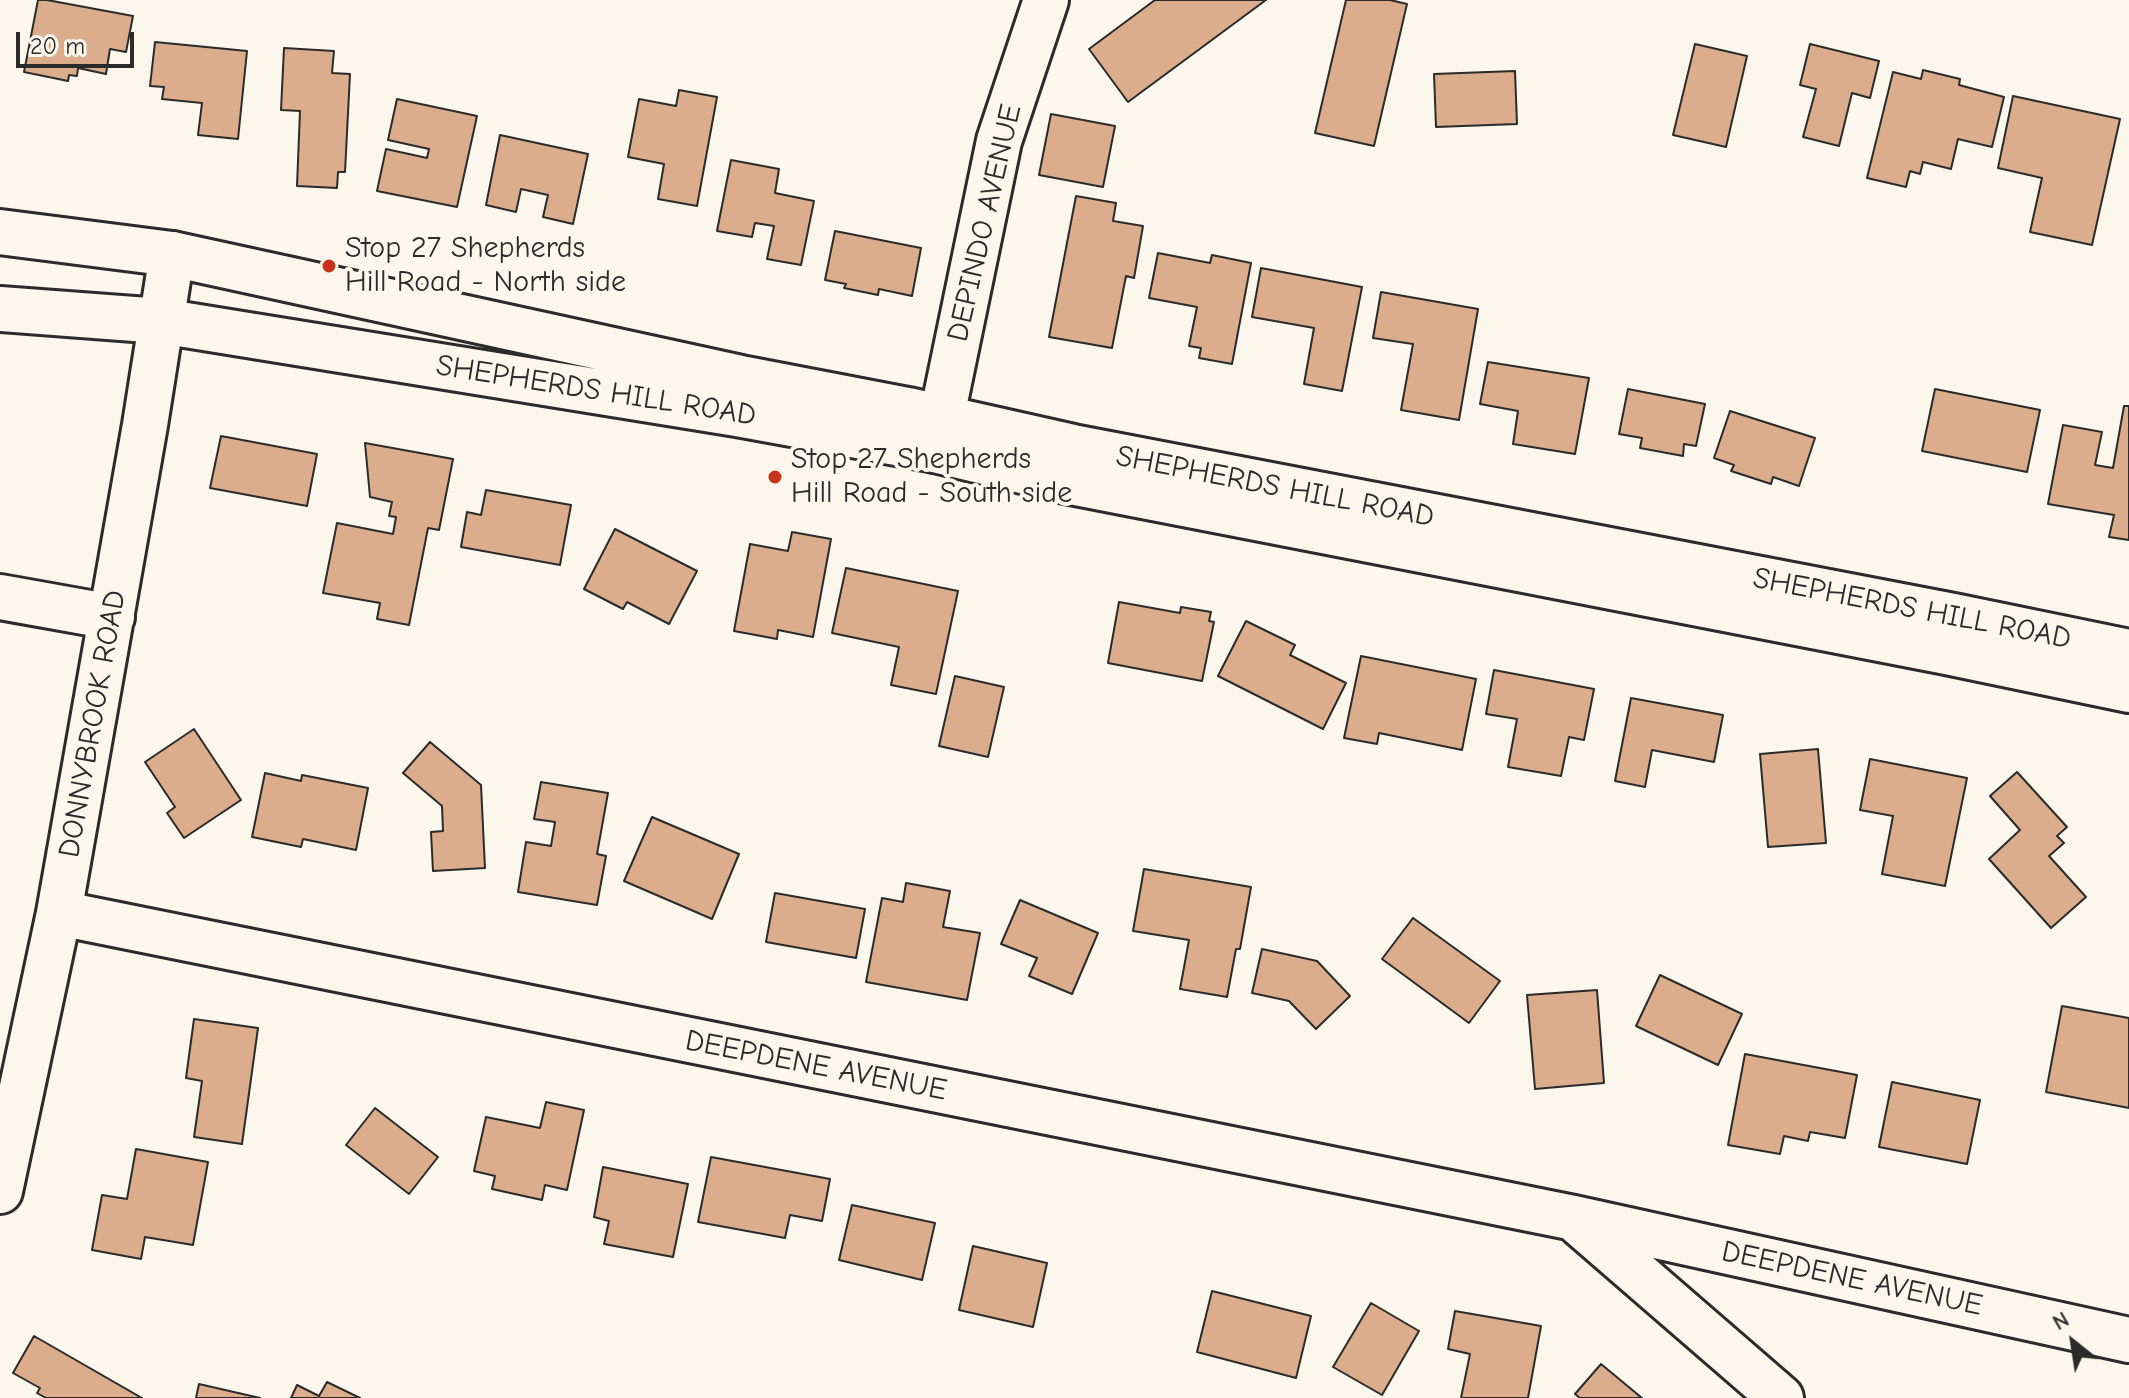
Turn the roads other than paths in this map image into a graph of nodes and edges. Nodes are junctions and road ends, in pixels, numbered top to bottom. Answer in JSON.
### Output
{"nodes":[{"id":1,"x":1046,"y":0,"type":"edge"},
{"id":2,"x":0,"y":232,"type":"edge"},
{"id":3,"x":172,"y":254,"type":"junction"},
{"id":4,"x":0,"y":309,"type":"edge"},
{"id":5,"x":161,"y":321,"type":"junction"},
{"id":6,"x":938,"y":434,"type":"junction"},
{"id":7,"x":0,"y":597,"type":"edge"},
{"id":8,"x":112,"y":617,"type":"junction"},
{"id":9,"x":2129,"y":652,"type":"edge"},
{"id":10,"x":2129,"y":690,"type":"edge"},
{"id":11,"x":59,"y":913,"type":"junction"},
{"id":12,"x":0,"y":1191,"type":"edge"},
{"id":13,"x":1574,"y":1218,"type":"junction"},
{"id":14,"x":2129,"y":1340,"type":"edge"},
{"id":15,"x":1781,"y":1398,"type":"edge"}],
"edges":[{"from":1,"to":6,"type":"main road","name":"DEPINDO AVENUE"},
{"from":2,"to":3,"type":"main road","name":"SHEPHERDS HILL ROAD"},
{"from":3,"to":5,"type":"main road","name":"DONNYBROOK ROAD"},
{"from":3,"to":6,"type":"main road","name":"SHEPHERDS HILL ROAD"},
{"from":4,"to":5,"type":"main road","name":"SHEPHERDS HILL ROAD"},
{"from":5,"to":6,"type":"main road","name":"SHEPHERDS HILL ROAD"},
{"from":5,"to":8,"type":"main road","name":"DONNYBROOK ROAD"},
{"from":6,"to":9,"type":"main road","name":"SHEPHERDS HILL ROAD"},
{"from":6,"to":10,"type":"main road","name":"SHEPHERDS HILL ROAD"},
{"from":7,"to":8,"type":"main road"},
{"from":8,"to":11,"type":"main road","name":"DONNYBROOK ROAD"},
{"from":11,"to":12,"type":"main road","name":"DONNYBROOK ROAD"},
{"from":11,"to":13,"type":"main road","name":"DEEPDENE AVENUE"},
{"from":13,"to":14,"type":"main road","name":"DEEPDENE AVENUE"},
{"from":13,"to":15,"type":"main road","name":"DEEPDENE AVENUE"}]}
